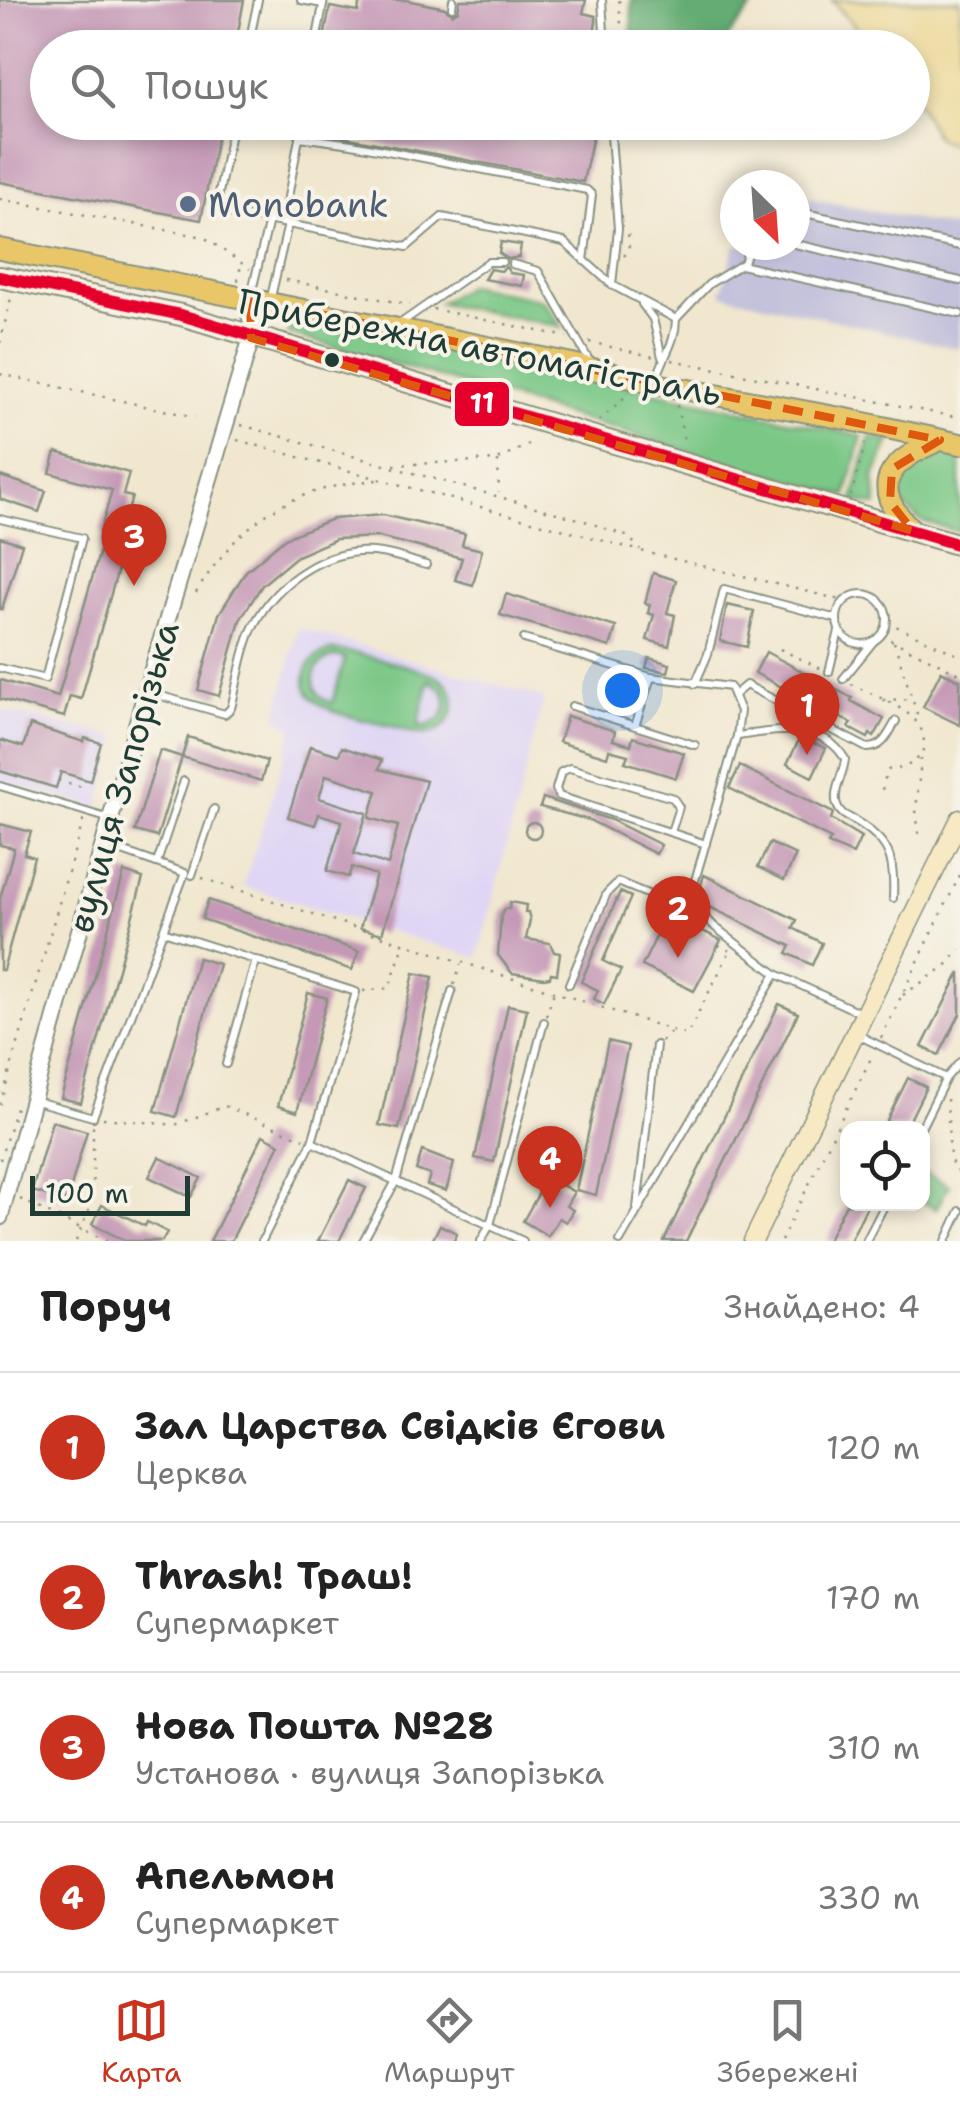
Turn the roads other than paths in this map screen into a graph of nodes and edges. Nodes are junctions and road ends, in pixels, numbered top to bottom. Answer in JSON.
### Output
{"nodes":[{"id":1,"x":258,"y":0,"type":"edge"},
{"id":2,"x":301,"y":0,"type":"edge"},
{"id":3,"x":602,"y":0,"type":"edge"},
{"id":4,"x":324,"y":2,"type":"edge"},
{"id":5,"x":252,"y":30,"type":"edge"},
{"id":6,"x":319,"y":30,"type":"edge"},
{"id":7,"x":604,"y":30,"type":"edge"},
{"id":8,"x":229,"y":140,"type":"edge"},
{"id":9,"x":299,"y":140,"type":"edge"},
{"id":10,"x":317,"y":140,"type":"edge"},
{"id":11,"x":611,"y":140,"type":"edge"},
{"id":12,"x":285,"y":214,"type":"junction"},
{"id":13,"x":810,"y":214,"type":"edge"},
{"id":14,"x":269,"y":220,"type":"junction"},
{"id":15,"x":288,"y":224,"type":"junction"},
{"id":16,"x":960,"y":246,"type":"edge"},
{"id":17,"x":810,"y":247,"type":"edge"},
{"id":18,"x":0,"y":249,"type":"edge"},
{"id":19,"x":743,"y":260,"type":"edge"},
{"id":20,"x":584,"y":261,"type":"junction"},
{"id":21,"x":502,"y":262,"type":"dead end"},
{"id":22,"x":512,"y":264,"type":"dead end"},
{"id":23,"x":741,"y":265,"type":"junction"},
{"id":24,"x":0,"y":277,"type":"edge"},
{"id":25,"x":960,"y":281,"type":"edge"},
{"id":26,"x":612,"y":285,"type":"junction"},
{"id":27,"x":260,"y":302,"type":"junction"},
{"id":28,"x":642,"y":304,"type":"junction"},
{"id":29,"x":960,"y":314,"type":"edge"},
{"id":30,"x":676,"y":319,"type":"junction"},
{"id":31,"x":393,"y":328,"type":"junction"},
{"id":32,"x":251,"y":338,"type":"junction"},
{"id":33,"x":663,"y":358,"type":"junction"},
{"id":34,"x":596,"y":372,"type":"junction"},
{"id":35,"x":646,"y":386,"type":"junction"},
{"id":36,"x":950,"y":442,"type":"edge"},
{"id":37,"x":0,"y":519,"type":"edge"},
{"id":38,"x":913,"y":531,"type":"junction"},
{"id":39,"x":960,"y":545,"type":"edge"},
{"id":40,"x":426,"y":565,"type":"dead end"},
{"id":41,"x":837,"y":619,"type":"junction"},
{"id":42,"x":839,"y":630,"type":"junction"},
{"id":43,"x":878,"y":638,"type":"junction"},
{"id":44,"x":524,"y":639,"type":"dead end"},
{"id":45,"x":0,"y":668,"type":"edge"},
{"id":46,"x":829,"y":672,"type":"road end"},
{"id":47,"x":651,"y":677,"type":"junction"},
{"id":48,"x":843,"y":680,"type":"road end"},
{"id":49,"x":695,"y":684,"type":"junction"},
{"id":50,"x":146,"y":691,"type":"junction"},
{"id":51,"x":734,"y":695,"type":"junction"},
{"id":52,"x":572,"y":706,"type":"dead end"},
{"id":53,"x":896,"y":721,"type":"dead end"},
{"id":54,"x":635,"y":726,"type":"junction"},
{"id":55,"x":737,"y":736,"type":"junction"},
{"id":56,"x":695,"y":745,"type":"dead end"},
{"id":57,"x":184,"y":781,"type":"dead end"},
{"id":58,"x":0,"y":786,"type":"edge"},
{"id":59,"x":214,"y":809,"type":"dead end"},
{"id":60,"x":960,"y":819,"type":"edge"},
{"id":61,"x":111,"y":820,"type":"junction"},
{"id":62,"x":671,"y":832,"type":"junction"},
{"id":63,"x":104,"y":844,"type":"junction"},
{"id":64,"x":706,"y":844,"type":"junction"},
{"id":65,"x":157,"y":863,"type":"junction"},
{"id":66,"x":192,"y":875,"type":"road end"},
{"id":67,"x":892,"y":898,"type":"dead end"},
{"id":68,"x":692,"y":906,"type":"junction"},
{"id":69,"x":163,"y":931,"type":"junction"},
{"id":70,"x":256,"y":960,"type":"junction"},
{"id":71,"x":776,"y":974,"type":"junction"},
{"id":72,"x":569,"y":984,"type":"dead end"},
{"id":73,"x":452,"y":991,"type":"road end"},
{"id":74,"x":864,"y":1014,"type":"junction"},
{"id":75,"x":544,"y":1022,"type":"road end"},
{"id":76,"x":855,"y":1034,"type":"junction"},
{"id":77,"x":656,"y":1045,"type":"road end"},
{"id":78,"x":960,"y":1062,"type":"edge"},
{"id":79,"x":226,"y":1064,"type":"dead end"},
{"id":80,"x":946,"y":1078,"type":"junction"},
{"id":81,"x":34,"y":1100,"type":"junction"},
{"id":82,"x":924,"y":1121,"type":"edge"},
{"id":83,"x":312,"y":1142,"type":"junction"},
{"id":84,"x":396,"y":1181,"type":"junction"},
{"id":85,"x":881,"y":1211,"type":"edge"},
{"id":86,"x":960,"y":1211,"type":"edge"},
{"id":87,"x":636,"y":1214,"type":"junction"},
{"id":88,"x":0,"y":1217,"type":"edge"},
{"id":89,"x":490,"y":1226,"type":"junction"},
{"id":90,"x":262,"y":1241,"type":"edge"},
{"id":91,"x":363,"y":1241,"type":"edge"},
{"id":92,"x":482,"y":1241,"type":"edge"},
{"id":93,"x":523,"y":1241,"type":"edge"},
{"id":94,"x":620,"y":1241,"type":"edge"},
{"id":95,"x":752,"y":1241,"type":"edge"},
{"id":96,"x":866,"y":1241,"type":"edge"},
{"id":97,"x":946,"y":1241,"type":"edge"}],
"edges":[{"from":1,"to":5,"type":"lane"},
{"from":2,"to":4,"type":"lane"},
{"from":3,"to":7,"type":"lane"},
{"from":4,"to":6,"type":"lane"},
{"from":8,"to":14,"type":"lane"},
{"from":9,"to":12,"type":"lane"},
{"from":10,"to":20,"type":"lane"},
{"from":11,"to":26,"type":"lane"},
{"from":12,"to":14,"type":"lane"},
{"from":12,"to":15,"type":"lane"},
{"from":13,"to":16,"type":"lane"},
{"from":14,"to":15,"type":"lane"},
{"from":14,"to":27,"type":"lane"},
{"from":15,"to":20,"type":"lane"},
{"from":15,"to":27,"type":"lane"},
{"from":17,"to":25,"type":"lane"},
{"from":18,"to":27,"type":"main road","name":"Прибережна автомагістраль"},
{"from":19,"to":23,"type":"lane"},
{"from":20,"to":26,"type":"lane"},
{"from":21,"to":31,"type":"lane"},
{"from":22,"to":34,"type":"lane"},
{"from":23,"to":29,"type":"lane"},
{"from":23,"to":30,"type":"lane"},
{"from":24,"to":32,"type":"main road","name":"Прибережна автомагістраль"},
{"from":26,"to":28,"type":"lane"},
{"from":27,"to":31,"type":"main road","name":"Прибережна автомагістраль"},
{"from":27,"to":32,"type":"street","name":"вулиця Запорізька"},
{"from":28,"to":30,"type":"lane"},
{"from":28,"to":33,"type":"lane"},
{"from":30,"to":33,"type":"lane"},
{"from":31,"to":34,"type":"main road","name":"Прибережна автомагістраль"},
{"from":32,"to":38,"type":"main road","name":"Прибережна автомагістраль"},
{"from":32,"to":50,"type":"street","name":"вулиця Запорізька"},
{"from":33,"to":35,"type":"lane"},
{"from":34,"to":35,"type":"main road","name":"Прибережна автомагістраль"},
{"from":35,"to":36,"type":"main road","name":"Прибережна автомагістраль"},
{"from":36,"to":38,"type":"main road"},
{"from":37,"to":45,"type":"lane"},
{"from":38,"to":39,"type":"main road","name":"Прибережна автомагістраль"},
{"from":40,"to":50,"type":"lane"},
{"from":41,"to":42,"type":"lane"},
{"from":41,"to":43,"type":"lane"},
{"from":41,"to":49,"type":"lane"},
{"from":42,"to":43,"type":"lane"},
{"from":42,"to":46,"type":"lane"},
{"from":43,"to":48,"type":"lane"},
{"from":44,"to":47,"type":"lane"},
{"from":47,"to":49,"type":"lane"},
{"from":47,"to":54,"type":"lane"},
{"from":49,"to":51,"type":"lane"},
{"from":50,"to":61,"type":"street","name":"вулиця Запорізька"},
{"from":51,"to":53,"type":"lane"},
{"from":51,"to":55,"type":"lane"},
{"from":52,"to":54,"type":"lane"},
{"from":54,"to":56,"type":"lane"},
{"from":55,"to":64,"type":"lane"},
{"from":55,"to":67,"type":"lane"},
{"from":57,"to":65,"type":"lane"},
{"from":58,"to":61,"type":"lane"},
{"from":59,"to":66,"type":"lane"},
{"from":60,"to":74,"type":"main road"},
{"from":61,"to":63,"type":"street","name":"вулиця Запорізька"},
{"from":62,"to":62,"type":"lane"},
{"from":62,"to":64,"type":"lane"},
{"from":63,"to":65,"type":"lane"},
{"from":63,"to":81,"type":"street","name":"вулиця Запорізька"},
{"from":64,"to":68,"type":"lane"},
{"from":65,"to":69,"type":"lane"},
{"from":68,"to":71,"type":"lane"},
{"from":68,"to":72,"type":"lane"},
{"from":69,"to":70,"type":"lane"},
{"from":69,"to":81,"type":"lane"},
{"from":70,"to":79,"type":"lane"},
{"from":70,"to":83,"type":"lane"},
{"from":71,"to":74,"type":"lane"},
{"from":71,"to":87,"type":"lane"},
{"from":73,"to":84,"type":"lane"},
{"from":74,"to":76,"type":"main road"},
{"from":75,"to":89,"type":"lane"},
{"from":76,"to":80,"type":"lane"},
{"from":76,"to":95,"type":"main road"},
{"from":77,"to":87,"type":"lane"},
{"from":78,"to":80,"type":"lane"},
{"from":80,"to":82,"type":"lane"},
{"from":81,"to":88,"type":"street","name":"вулиця Запорізька"},
{"from":83,"to":84,"type":"lane"},
{"from":83,"to":90,"type":"lane"},
{"from":84,"to":89,"type":"lane"},
{"from":84,"to":91,"type":"lane"},
{"from":85,"to":96,"type":"lane"},
{"from":86,"to":97,"type":"lane"},
{"from":87,"to":94,"type":"lane"},
{"from":89,"to":92,"type":"lane"},
{"from":89,"to":93,"type":"lane"}]}
